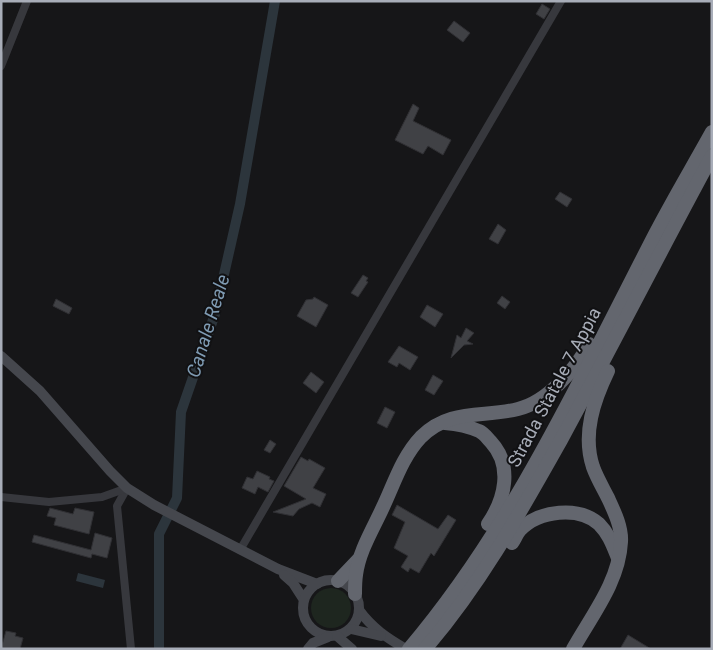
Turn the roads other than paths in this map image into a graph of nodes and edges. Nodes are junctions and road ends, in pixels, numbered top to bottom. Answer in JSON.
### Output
{"nodes":[{"id":1,"x":27,"y":1,"type":"edge"},
{"id":2,"x":561,"y":1,"type":"edge"},
{"id":3,"x":1,"y":66,"type":"edge"},
{"id":4,"x":712,"y":132,"type":"edge"},
{"id":5,"x":712,"y":156,"type":"edge"},
{"id":6,"x":649,"y":246,"type":"junction"},
{"id":7,"x":653,"y":263,"type":"junction"},
{"id":8,"x":1,"y":356,"type":"edge"},
{"id":9,"x":442,"y":423,"type":"junction"},
{"id":10,"x":127,"y":488,"type":"junction"},
{"id":11,"x":1,"y":497,"type":"edge"},
{"id":12,"x":240,"y":550,"type":"junction"},
{"id":13,"x":360,"y":557,"type":"junction"},
{"id":14,"x":619,"y":562,"type":"junction"},
{"id":15,"x":278,"y":570,"type":"junction"},
{"id":16,"x":338,"y":581,"type":"junction"},
{"id":17,"x":317,"y":584,"type":"junction"},
{"id":18,"x":355,"y":594,"type":"junction"},
{"id":19,"x":304,"y":600,"type":"junction"},
{"id":20,"x":359,"y":610,"type":"junction"},
{"id":21,"x":310,"y":628,"type":"junction"},
{"id":22,"x":434,"y":628,"type":"junction"},
{"id":23,"x":349,"y":630,"type":"junction"},
{"id":24,"x":332,"y":636,"type":"junction"},
{"id":25,"x":385,"y":637,"type":"junction"},
{"id":26,"x":132,"y":649,"type":"edge"},
{"id":27,"x":307,"y":649,"type":"edge"},
{"id":28,"x":408,"y":649,"type":"edge"},
{"id":29,"x":425,"y":649,"type":"edge"},
{"id":30,"x":573,"y":649,"type":"edge"}],
"edges":[{"from":1,"to":3,"type":"street"},
{"from":2,"to":12,"type":"street"},
{"from":4,"to":6,"type":"highway","name":"Strada Statale 7 Appia"},
{"from":5,"to":7,"type":"highway","name":"Strada Statale 7 Appia"},
{"from":6,"to":9,"type":"highway"},
{"from":6,"to":22,"type":"highway","name":"Strada Statale 7 Appia"},
{"from":7,"to":14,"type":"highway"},
{"from":7,"to":22,"type":"highway","name":"Strada Statale 7 Appia"},
{"from":8,"to":10,"type":"street"},
{"from":9,"to":13,"type":"highway"},
{"from":9,"to":22,"type":"highway"},
{"from":10,"to":11,"type":"street"},
{"from":10,"to":12,"type":"street"},
{"from":10,"to":26,"type":"street"},
{"from":12,"to":15,"type":"street"},
{"from":13,"to":16,"type":"highway"},
{"from":13,"to":18,"type":"highway"},
{"from":14,"to":22,"type":"highway"},
{"from":14,"to":30,"type":"highway"},
{"from":15,"to":17,"type":"street"},
{"from":15,"to":19,"type":"street"},
{"from":16,"to":17,"type":"street"},
{"from":16,"to":18,"type":"street"},
{"from":17,"to":19,"type":"street"},
{"from":18,"to":20,"type":"street"},
{"from":19,"to":21,"type":"street"},
{"from":20,"to":23,"type":"street"},
{"from":20,"to":25,"type":"street"},
{"from":21,"to":24,"type":"street"},
{"from":21,"to":27,"type":"street"},
{"from":22,"to":28,"type":"highway","name":"Strada Statale 7 Appia"},
{"from":22,"to":29,"type":"highway","name":"Strada Statale 7 Appia"},
{"from":23,"to":24,"type":"street"},
{"from":23,"to":24,"type":"street"},
{"from":23,"to":25,"type":"street"},
{"from":24,"to":27,"type":"street"},
{"from":25,"to":28,"type":"street"}]}
